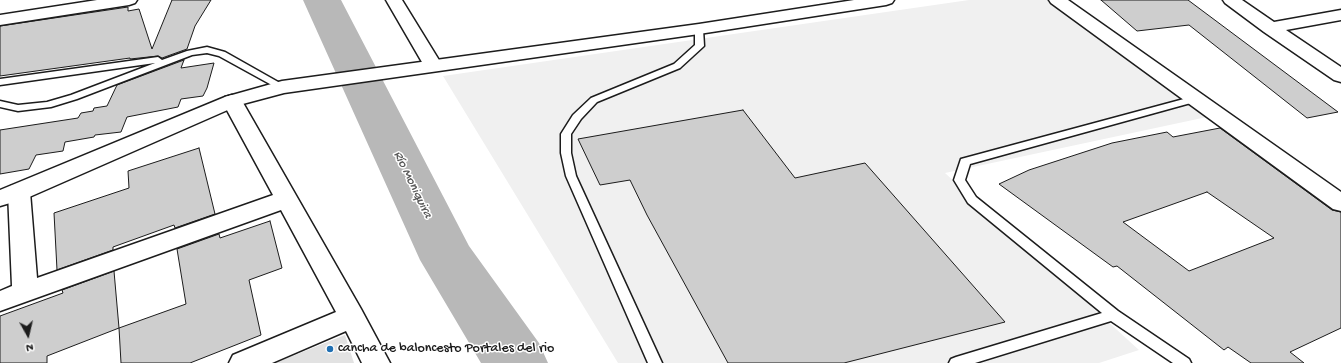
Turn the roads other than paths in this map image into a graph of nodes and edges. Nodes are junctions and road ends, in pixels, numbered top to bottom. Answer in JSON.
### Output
{"nodes":[{"id":1,"x":129,"y":0,"type":"edge"},
{"id":2,"x":394,"y":0,"type":"edge"},
{"id":3,"x":886,"y":0,"type":"edge"},
{"id":4,"x":1057,"y":0,"type":"edge"},
{"id":5,"x":1231,"y":0,"type":"edge"},
{"id":6,"x":1341,"y":15,"type":"edge"},
{"id":7,"x":5,"y":18,"type":"edge"},
{"id":8,"x":699,"y":28,"type":"junction"},
{"id":9,"x":1270,"y":28,"type":"junction"},
{"id":10,"x":178,"y":57,"type":"junction"},
{"id":11,"x":433,"y":66,"type":"junction"},
{"id":12,"x":1341,"y":76,"type":"edge"},
{"id":13,"x":0,"y":82,"type":"edge"},
{"id":14,"x":282,"y":87,"type":"junction"},
{"id":15,"x":1195,"y":99,"type":"junction"},
{"id":16,"x":232,"y":101,"type":"junction"},
{"id":17,"x":0,"y":104,"type":"edge"},
{"id":18,"x":9,"y":195,"type":"edge"},
{"id":19,"x":287,"y":199,"type":"junction"},
{"id":20,"x":1341,"y":203,"type":"edge"},
{"id":21,"x":25,"y":292,"type":"junction"},
{"id":22,"x":0,"y":301,"type":"edge"},
{"id":23,"x":1113,"y":315,"type":"junction"},
{"id":24,"x":352,"y":316,"type":"junction"},
{"id":25,"x":243,"y":363,"type":"edge"},
{"id":26,"x":376,"y":363,"type":"edge"},
{"id":27,"x":654,"y":363,"type":"edge"},
{"id":28,"x":956,"y":363,"type":"edge"},
{"id":29,"x":1184,"y":363,"type":"edge"}],
"edges":[{"from":1,"to":7,"type":"street"},
{"from":2,"to":11,"type":"street"},
{"from":3,"to":8,"type":"street"},
{"from":4,"to":15,"type":"street"},
{"from":5,"to":9,"type":"street"},
{"from":6,"to":9,"type":"street"},
{"from":8,"to":11,"type":"street"},
{"from":8,"to":27,"type":"lane"},
{"from":9,"to":12,"type":"street"},
{"from":10,"to":13,"type":"lane"},
{"from":10,"to":14,"type":"lane"},
{"from":10,"to":17,"type":"lane"},
{"from":11,"to":14,"type":"street"},
{"from":14,"to":16,"type":"street"},
{"from":15,"to":20,"type":"street"},
{"from":15,"to":23,"type":"lane"},
{"from":16,"to":18,"type":"street"},
{"from":16,"to":19,"type":"street"},
{"from":18,"to":21,"type":"street"},
{"from":19,"to":21,"type":"street"},
{"from":19,"to":24,"type":"street"},
{"from":21,"to":22,"type":"street"},
{"from":23,"to":28,"type":"lane"},
{"from":23,"to":29,"type":"lane"},
{"from":24,"to":25,"type":"street"},
{"from":24,"to":26,"type":"street"}]}
